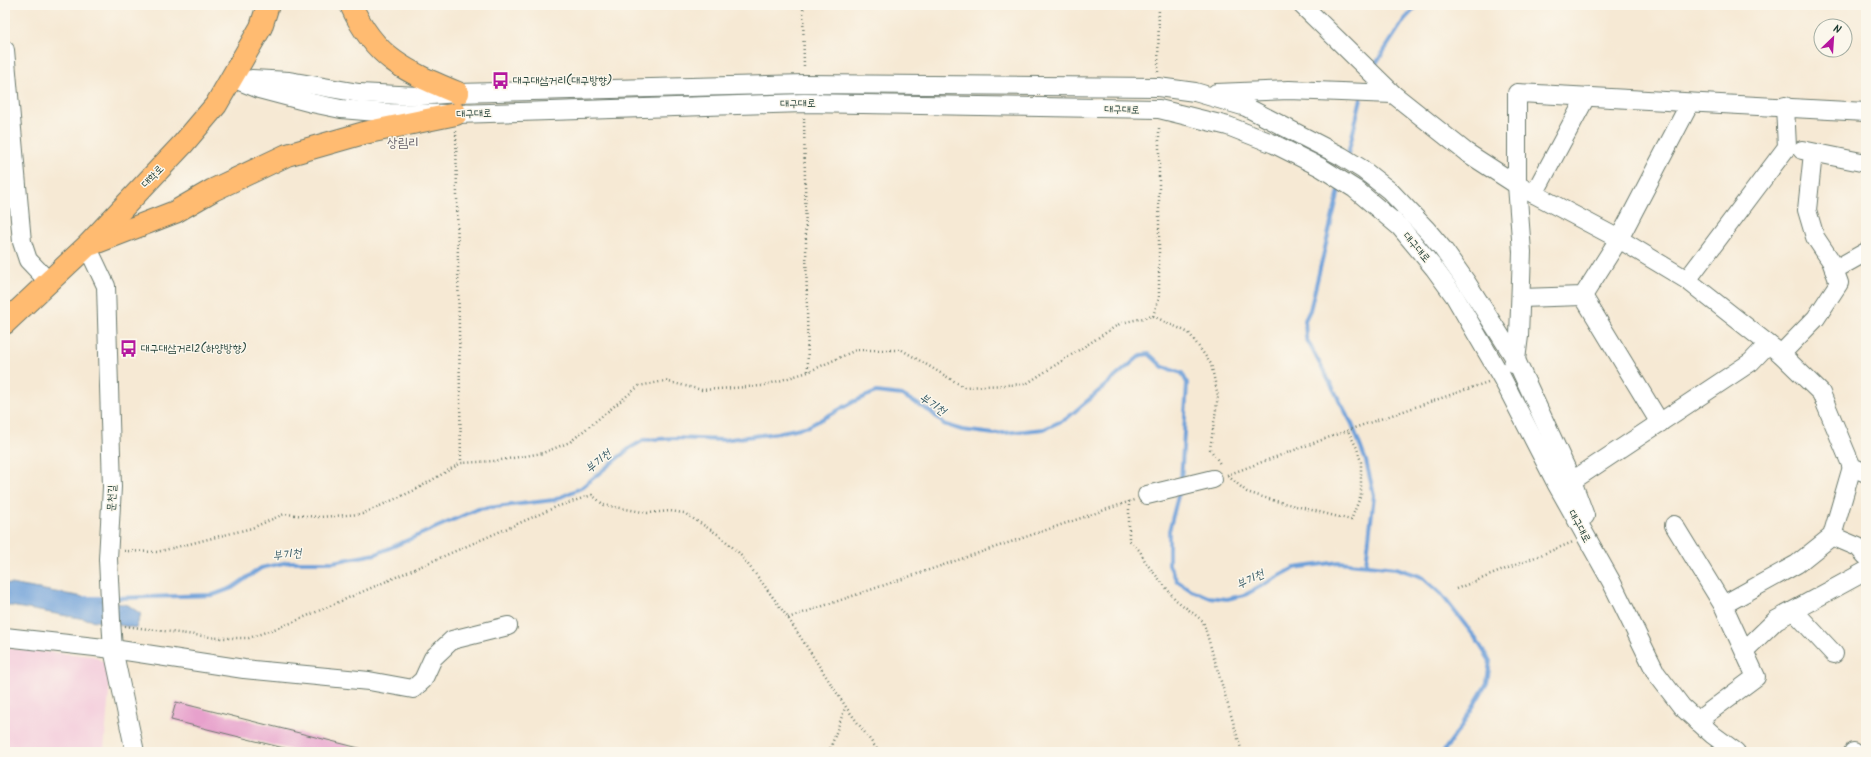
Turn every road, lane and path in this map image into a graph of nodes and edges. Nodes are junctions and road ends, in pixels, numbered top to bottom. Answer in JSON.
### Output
{"nodes":[{"id":1,"x":268,"y":5,"type":"edge"},
{"id":2,"x":351,"y":5,"type":"edge"},
{"id":3,"x":803,"y":5,"type":"edge"},
{"id":4,"x":1159,"y":5,"type":"edge"},
{"id":5,"x":1302,"y":5,"type":"edge"},
{"id":6,"x":5,"y":50,"type":"edge"},
{"id":7,"x":232,"y":78,"type":"junction"},
{"id":8,"x":804,"y":84,"type":"junction"},
{"id":9,"x":1158,"y":87,"type":"junction"},
{"id":10,"x":1195,"y":92,"type":"junction"},
{"id":11,"x":458,"y":93,"type":"junction"},
{"id":12,"x":1393,"y":94,"type":"junction"},
{"id":13,"x":1586,"y":97,"type":"junction"},
{"id":14,"x":804,"y":103,"type":"junction"},
{"id":15,"x":1690,"y":103,"type":"junction"},
{"id":16,"x":1786,"y":106,"type":"junction"},
{"id":17,"x":1160,"y":109,"type":"junction"},
{"id":18,"x":1866,"y":112,"type":"edge"},
{"id":19,"x":456,"y":114,"type":"junction"},
{"id":20,"x":1787,"y":147,"type":"junction"},
{"id":21,"x":1813,"y":153,"type":"junction"},
{"id":22,"x":1866,"y":162,"type":"edge"},
{"id":23,"x":1516,"y":185,"type":"junction"},
{"id":24,"x":1534,"y":194,"type":"junction"},
{"id":25,"x":1619,"y":239,"type":"junction"},
{"id":26,"x":87,"y":246,"type":"junction"},
{"id":27,"x":1866,"y":252,"type":"edge"},
{"id":28,"x":1834,"y":270,"type":"junction"},
{"id":29,"x":1687,"y":280,"type":"junction"},
{"id":30,"x":48,"y":282,"type":"junction"},
{"id":31,"x":1583,"y":296,"type":"junction"},
{"id":32,"x":1521,"y":298,"type":"junction"},
{"id":33,"x":1153,"y":316,"type":"junction"},
{"id":34,"x":5,"y":323,"type":"edge"},
{"id":35,"x":1775,"y":349,"type":"junction"},
{"id":36,"x":1516,"y":360,"type":"junction"},
{"id":37,"x":808,"y":372,"type":"junction"},
{"id":38,"x":1502,"y":378,"type":"junction"},
{"id":39,"x":1660,"y":423,"type":"junction"},
{"id":40,"x":1348,"y":431,"type":"junction"},
{"id":41,"x":461,"y":463,"type":"junction"},
{"id":42,"x":1861,"y":469,"type":"edge"},
{"id":43,"x":1220,"y":477,"type":"junction"},
{"id":44,"x":1572,"y":481,"type":"junction"},
{"id":45,"x":1147,"y":495,"type":"joint"},
{"id":46,"x":1129,"y":501,"type":"junction"},
{"id":47,"x":1674,"y":525,"type":"dead end"},
{"id":48,"x":1832,"y":536,"type":"junction"},
{"id":49,"x":1574,"y":541,"type":"dead end"},
{"id":50,"x":108,"y":554,"type":"junction"},
{"id":51,"x":1866,"y":556,"type":"edge"},
{"id":52,"x":1866,"y":571,"type":"edge"},
{"id":53,"x":1611,"y":581,"type":"junction"},
{"id":54,"x":1456,"y":589,"type":"dead end"},
{"id":55,"x":1723,"y":605,"type":"junction"},
{"id":56,"x":1794,"y":611,"type":"junction"},
{"id":57,"x":788,"y":618,"type":"junction"},
{"id":58,"x":111,"y":622,"type":"junction"},
{"id":59,"x":508,"y":626,"type":"dead end"},
{"id":60,"x":5,"y":637,"type":"edge"},
{"id":61,"x":113,"y":649,"type":"junction"},
{"id":62,"x":1744,"y":650,"type":"junction"},
{"id":63,"x":1834,"y":654,"type":"dead end"},
{"id":64,"x":846,"y":707,"type":"junction"},
{"id":65,"x":1697,"y":720,"type":"junction"},
{"id":66,"x":1241,"y":750,"type":"edge"},
{"id":67,"x":135,"y":752,"type":"edge"},
{"id":68,"x":829,"y":752,"type":"edge"},
{"id":69,"x":879,"y":752,"type":"edge"},
{"id":70,"x":1736,"y":752,"type":"edge"}],
"edges":[{"from":1,"to":7,"type":"main road","name":"대학로"},
{"from":2,"to":11,"type":"main road"},
{"from":3,"to":8,"type":"path"},
{"from":4,"to":9,"type":"path"},
{"from":5,"to":12,"type":"street"},
{"from":6,"to":30,"type":"street"},
{"from":7,"to":11,"type":"street","name":"대구대로"},
{"from":7,"to":19,"type":"street","name":"대구대로"},
{"from":7,"to":26,"type":"main road","name":"대학로"},
{"from":8,"to":9,"type":"street","name":"대구대로"},
{"from":8,"to":11,"type":"street","name":"대구대로"},
{"from":9,"to":10,"type":"street","name":"대구대로"},
{"from":10,"to":12,"type":"street"},
{"from":10,"to":36,"type":"street","name":"대구대로"},
{"from":12,"to":23,"type":"street"},
{"from":13,"to":15,"type":"street"},
{"from":13,"to":23,"type":"street"},
{"from":13,"to":24,"type":"street"},
{"from":14,"to":17,"type":"street","name":"대구대로"},
{"from":14,"to":19,"type":"street","name":"대구대로"},
{"from":14,"to":37,"type":"path"},
{"from":15,"to":16,"type":"street"},
{"from":15,"to":25,"type":"street"},
{"from":16,"to":18,"type":"street"},
{"from":16,"to":20,"type":"street"},
{"from":17,"to":33,"type":"path"},
{"from":17,"to":38,"type":"street","name":"대구대로"},
{"from":19,"to":26,"type":"main road"},
{"from":19,"to":41,"type":"path"},
{"from":20,"to":21,"type":"street"},
{"from":20,"to":29,"type":"street"},
{"from":21,"to":22,"type":"street"},
{"from":21,"to":28,"type":"street"},
{"from":23,"to":24,"type":"street"},
{"from":23,"to":32,"type":"street"},
{"from":24,"to":25,"type":"street"},
{"from":25,"to":29,"type":"street"},
{"from":25,"to":31,"type":"street"},
{"from":26,"to":30,"type":"main road","name":"대학로"},
{"from":26,"to":50,"type":"street","name":"문천길"},
{"from":27,"to":28,"type":"street"},
{"from":28,"to":35,"type":"street"},
{"from":29,"to":35,"type":"street"},
{"from":30,"to":34,"type":"main road","name":"대학로"},
{"from":31,"to":32,"type":"street"},
{"from":31,"to":39,"type":"street"},
{"from":32,"to":36,"type":"street"},
{"from":33,"to":37,"type":"path"},
{"from":33,"to":43,"type":"path"},
{"from":35,"to":39,"type":"street"},
{"from":35,"to":42,"type":"street"},
{"from":36,"to":38,"type":"street"},
{"from":36,"to":44,"type":"street","name":"대구대로"},
{"from":37,"to":41,"type":"path"},
{"from":38,"to":40,"type":"path"},
{"from":38,"to":53,"type":"street","name":"대구대로"},
{"from":39,"to":44,"type":"street"},
{"from":40,"to":43,"type":"path"},
{"from":40,"to":43,"type":"path"},
{"from":41,"to":50,"type":"path"},
{"from":42,"to":48,"type":"street"},
{"from":43,"to":45,"type":"street"},
{"from":44,"to":53,"type":"street","name":"대구대로"},
{"from":45,"to":46,"type":"path"},
{"from":46,"to":57,"type":"path"},
{"from":46,"to":66,"type":"path"},
{"from":47,"to":55,"type":"street"},
{"from":48,"to":51,"type":"street"},
{"from":48,"to":55,"type":"street"},
{"from":49,"to":54,"type":"path"},
{"from":50,"to":58,"type":"street","name":"문천길"},
{"from":52,"to":56,"type":"street"},
{"from":53,"to":65,"type":"street","name":"대구대로"},
{"from":55,"to":62,"type":"street"},
{"from":56,"to":62,"type":"street"},
{"from":56,"to":63,"type":"street"},
{"from":57,"to":58,"type":"path"},
{"from":57,"to":64,"type":"path"},
{"from":58,"to":61,"type":"street","name":"문천길"},
{"from":59,"to":61,"type":"street"},
{"from":60,"to":61,"type":"street"},
{"from":61,"to":67,"type":"street","name":"문천길"},
{"from":62,"to":65,"type":"street"},
{"from":64,"to":68,"type":"path"},
{"from":64,"to":69,"type":"path"},
{"from":65,"to":70,"type":"street","name":"대구대로"}]}
